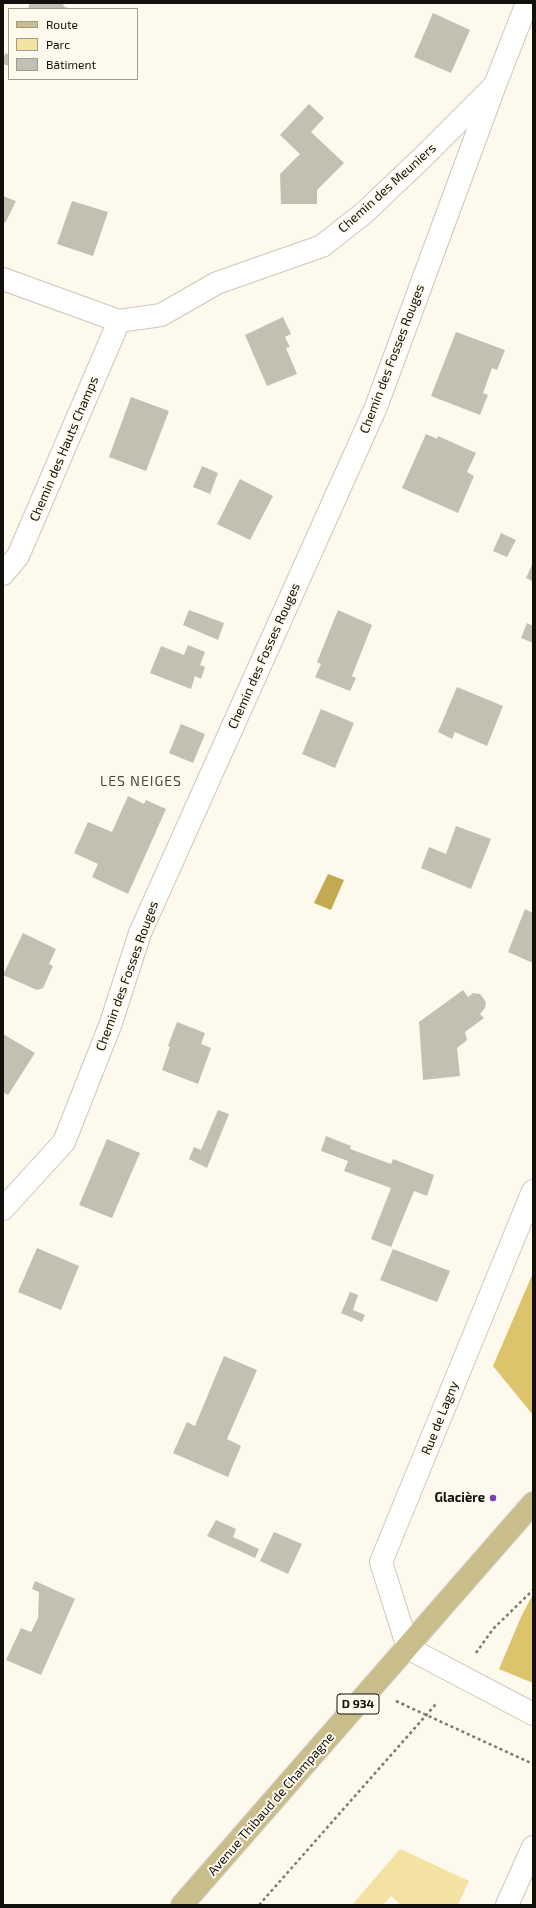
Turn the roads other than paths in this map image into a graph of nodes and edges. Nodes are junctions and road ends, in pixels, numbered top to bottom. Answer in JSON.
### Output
{"nodes":[{"id":1,"x":527,"y":3,"type":"edge"},
{"id":2,"x":495,"y":85,"type":"junction"},
{"id":3,"x":3,"y":279,"type":"edge"},
{"id":4,"x":119,"y":321,"type":"junction"},
{"id":5,"x":3,"y":574,"type":"edge"},
{"id":6,"x":533,"y":1191,"type":"edge"},
{"id":7,"x":3,"y":1210,"type":"edge"},
{"id":8,"x":533,"y":1503,"type":"edge"},
{"id":9,"x":408,"y":1648,"type":"junction"},
{"id":10,"x":533,"y":1714,"type":"edge"},
{"id":11,"x":533,"y":1847,"type":"edge"},
{"id":12,"x":182,"y":1905,"type":"edge"},
{"id":13,"x":507,"y":1905,"type":"edge"}],
"edges":[{"from":1,"to":2,"type":"street","name":"Chemin des Meuniers"},
{"from":2,"to":4,"type":"street","name":"Chemin des Meuniers"},
{"from":2,"to":7,"type":"street","name":"Chemin des Fosses Rouges"},
{"from":3,"to":4,"type":"street","name":"Chemin des Meuniers"},
{"from":4,"to":5,"type":"street","name":"Chemin des Hauts Champs"},
{"from":6,"to":9,"type":"street","name":"Rue de Lagny"},
{"from":8,"to":9,"type":"main road","name":"Avenue Thibaud de Champagne","number":"D 934"},
{"from":9,"to":10,"type":"street"},
{"from":9,"to":12,"type":"main road","name":"Avenue Thibaud de Champagne","number":"D 934"},
{"from":11,"to":13,"type":"street"}]}
